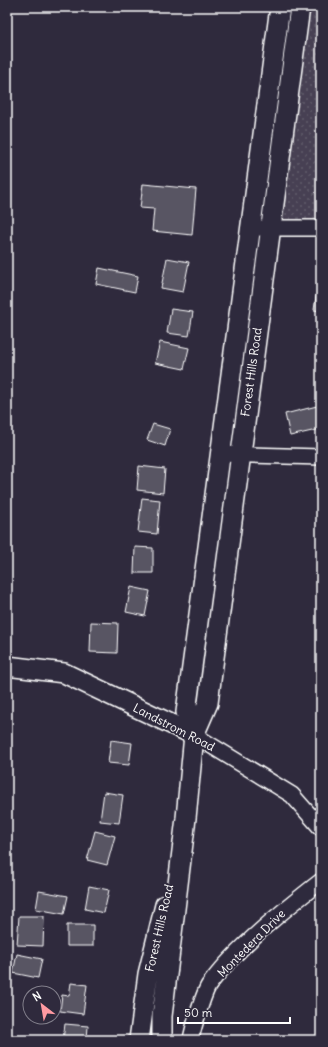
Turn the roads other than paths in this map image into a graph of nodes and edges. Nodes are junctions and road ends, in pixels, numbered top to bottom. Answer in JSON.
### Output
{"nodes":[{"id":1,"x":280,"y":7,"type":"edge"},
{"id":2,"x":300,"y":7,"type":"edge"},
{"id":3,"x":270,"y":227,"type":"junction"},
{"id":4,"x":250,"y":228,"type":"junction"},
{"id":5,"x":321,"y":228,"type":"edge"},
{"id":6,"x":219,"y":454,"type":"junction"},
{"id":7,"x":240,"y":455,"type":"junction"},
{"id":8,"x":321,"y":457,"type":"edge"},
{"id":9,"x":7,"y":666,"type":"edge"},
{"id":10,"x":194,"y":735,"type":"junction"},
{"id":11,"x":186,"y":818,"type":"junction"},
{"id":12,"x":321,"y":828,"type":"edge"},
{"id":13,"x":321,"y":881,"type":"edge"},
{"id":14,"x":195,"y":1039,"type":"edge"},
{"id":15,"x":139,"y":1040,"type":"edge"},
{"id":16,"x":162,"y":1040,"type":"edge"}],
"edges":[{"from":1,"to":4,"type":"street","name":"Forest Hills Road"},
{"from":2,"to":3,"type":"street","name":"Forest Hills Road"},
{"from":3,"to":4,"type":"street"},
{"from":3,"to":5,"type":"street"},
{"from":3,"to":7,"type":"street","name":"Forest Hills Road"},
{"from":4,"to":6,"type":"street","name":"Forest Hills Road"},
{"from":6,"to":7,"type":"street"},
{"from":6,"to":10,"type":"street","name":"Forest Hills Road"},
{"from":7,"to":8,"type":"street"},
{"from":7,"to":10,"type":"street","name":"Forest Hills Road"},
{"from":9,"to":10,"type":"street","name":"Landstrom Road"},
{"from":10,"to":11,"type":"street","name":"Forest Hills Road"},
{"from":10,"to":12,"type":"street","name":"Landstrom Road"},
{"from":11,"to":15,"type":"street","name":"Forest Hills Road"},
{"from":11,"to":16,"type":"street","name":"Forest Hills Road"},
{"from":13,"to":14,"type":"street","name":"Montedera Drive"}]}
